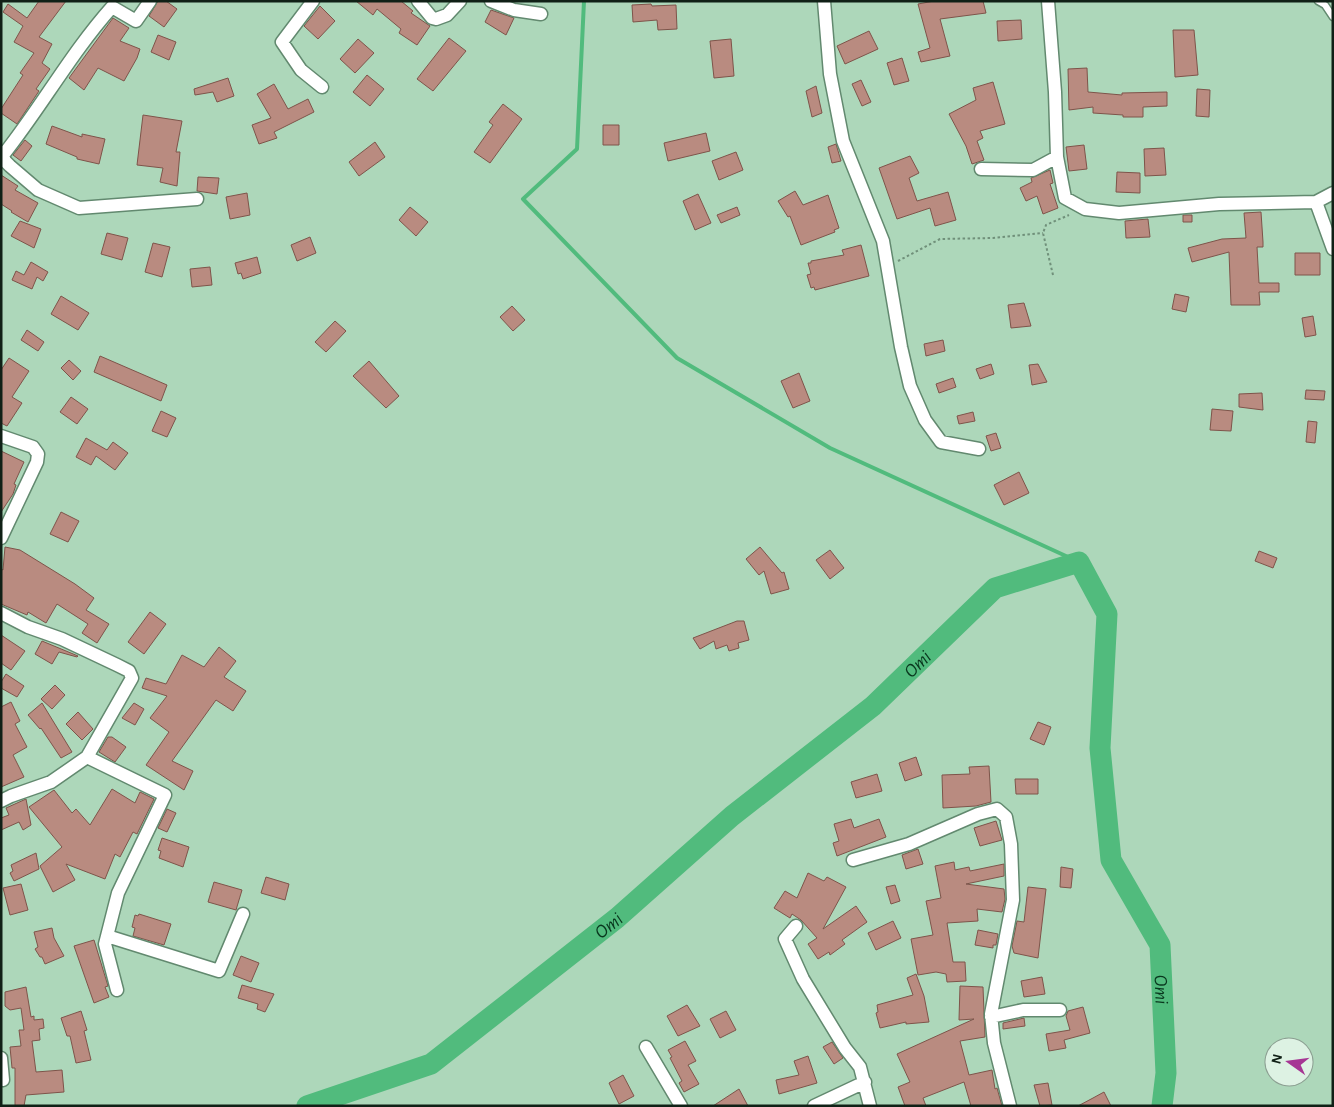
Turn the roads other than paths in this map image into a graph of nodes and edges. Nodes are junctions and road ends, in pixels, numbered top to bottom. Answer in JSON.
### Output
{"nodes":[{"id":1,"x":150,"y":1,"type":"edge"},
{"id":2,"x":313,"y":1,"type":"edge"},
{"id":3,"x":418,"y":1,"type":"edge"},
{"id":4,"x":460,"y":1,"type":"edge"},
{"id":5,"x":491,"y":1,"type":"edge"},
{"id":6,"x":824,"y":1,"type":"edge"},
{"id":7,"x":1048,"y":1,"type":"edge"},
{"id":8,"x":1318,"y":1,"type":"edge"},
{"id":9,"x":109,"y":4,"type":"edge"},
{"id":10,"x":541,"y":14,"type":"dead end"},
{"id":11,"x":1333,"y":17,"type":"edge"},
{"id":12,"x":322,"y":87,"type":"dead end"},
{"id":13,"x":2,"y":154,"type":"edge"},
{"id":14,"x":1057,"y":157,"type":"junction"},
{"id":15,"x":981,"y":169,"type":"dead end"},
{"id":16,"x":1333,"y":193,"type":"edge"},
{"id":17,"x":197,"y":199,"type":"dead end"},
{"id":18,"x":1316,"y":202,"type":"junction"},
{"id":19,"x":1333,"y":249,"type":"edge"},
{"id":20,"x":1,"y":436,"type":"edge"},
{"id":21,"x":979,"y":449,"type":"dead end"},
{"id":22,"x":1,"y":538,"type":"edge"},
{"id":23,"x":1,"y":613,"type":"edge"},
{"id":24,"x":87,"y":757,"type":"junction"},
{"id":25,"x":1,"y":802,"type":"edge"},
{"id":26,"x":853,"y":860,"type":"dead end"},
{"id":27,"x":243,"y":914,"type":"dead end"},
{"id":28,"x":796,"y":926,"type":"dead end"},
{"id":29,"x":107,"y":936,"type":"junction"},
{"id":30,"x":118,"y":990,"type":"dead end"},
{"id":31,"x":1060,"y":1010,"type":"dead end"},
{"id":32,"x":991,"y":1017,"type":"junction"},
{"id":33,"x":646,"y":1046,"type":"dead end"},
{"id":34,"x":1,"y":1058,"type":"edge"},
{"id":35,"x":3,"y":1080,"type":"dead end"},
{"id":36,"x":865,"y":1082,"type":"junction"},
{"id":37,"x":681,"y":1106,"type":"edge"},
{"id":38,"x":814,"y":1106,"type":"edge"},
{"id":39,"x":870,"y":1106,"type":"edge"},
{"id":40,"x":1010,"y":1106,"type":"edge"}],
"edges":[{"from":1,"to":9,"type":"street"},
{"from":2,"to":12,"type":"street"},
{"from":3,"to":4,"type":"street"},
{"from":5,"to":10,"type":"street"},
{"from":6,"to":21,"type":"street"},
{"from":7,"to":14,"type":"street"},
{"from":8,"to":11,"type":"lane"},
{"from":9,"to":13,"type":"street"},
{"from":13,"to":17,"type":"street"},
{"from":14,"to":15,"type":"street"},
{"from":14,"to":18,"type":"street"},
{"from":16,"to":18,"type":"street"},
{"from":18,"to":19,"type":"street"},
{"from":20,"to":22,"type":"street"},
{"from":23,"to":24,"type":"street"},
{"from":24,"to":25,"type":"street"},
{"from":24,"to":29,"type":"street"},
{"from":26,"to":32,"type":"street"},
{"from":27,"to":29,"type":"street"},
{"from":28,"to":36,"type":"street"},
{"from":29,"to":30,"type":"street"},
{"from":31,"to":32,"type":"street"},
{"from":32,"to":40,"type":"street"},
{"from":33,"to":37,"type":"street"},
{"from":34,"to":35,"type":"street"},
{"from":36,"to":38,"type":"street"},
{"from":36,"to":39,"type":"street"}]}
